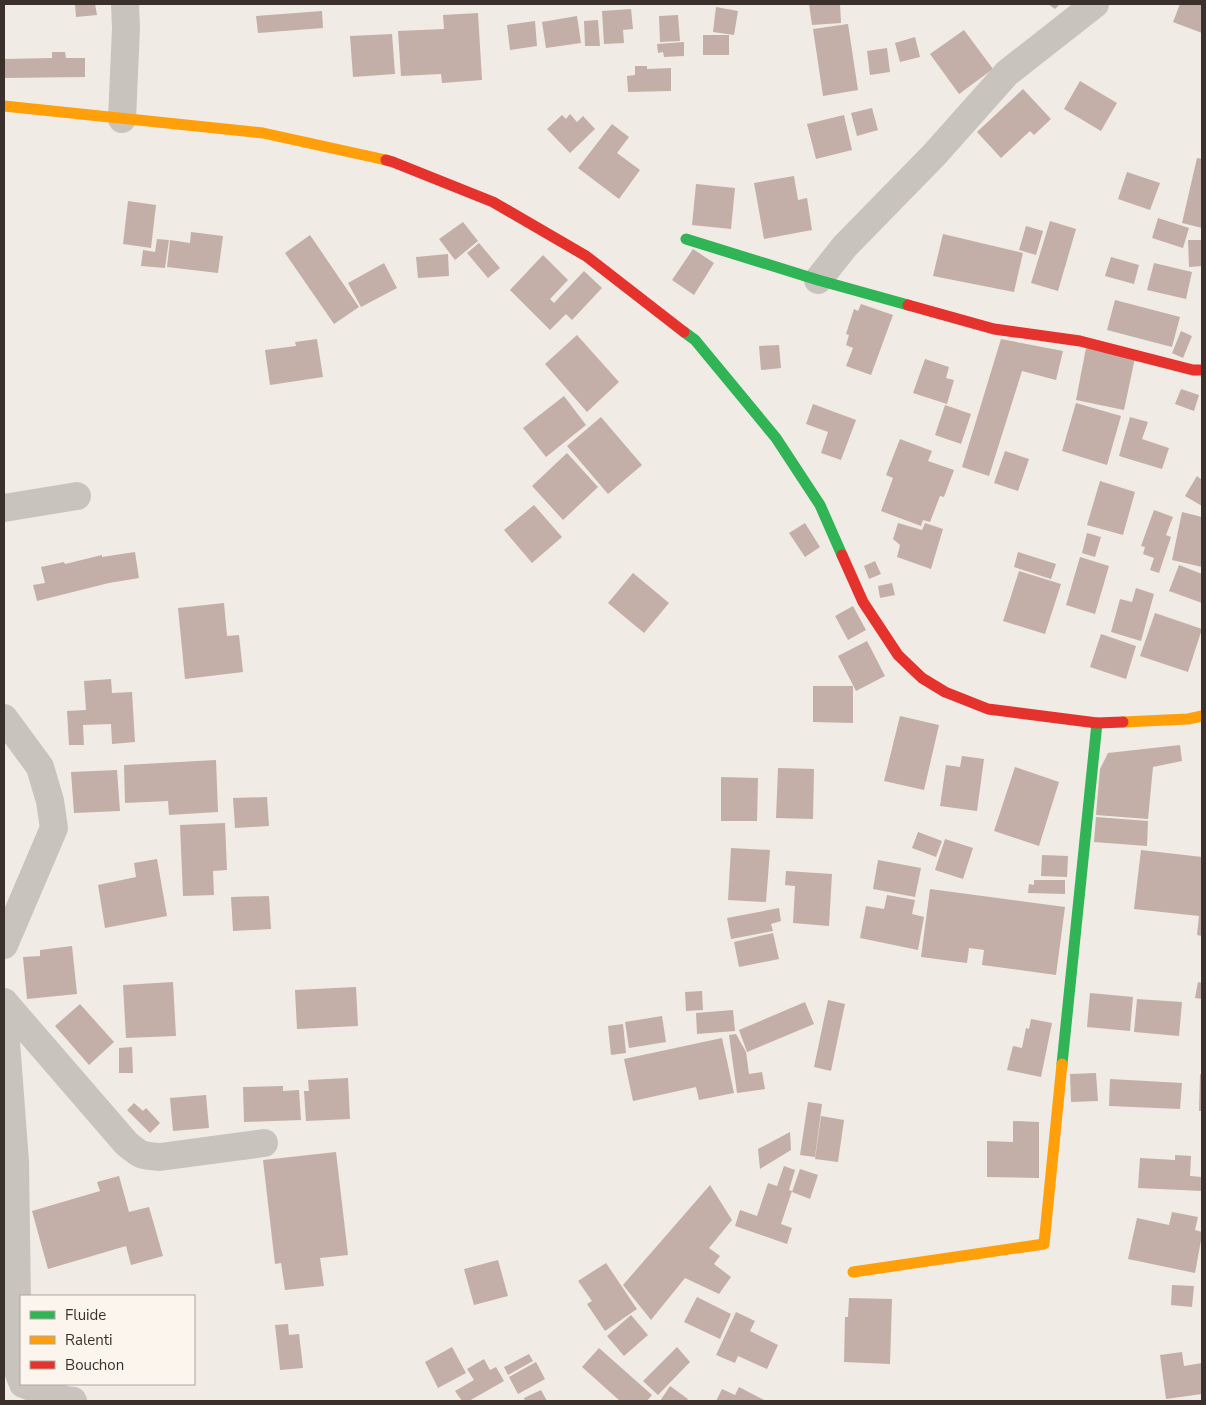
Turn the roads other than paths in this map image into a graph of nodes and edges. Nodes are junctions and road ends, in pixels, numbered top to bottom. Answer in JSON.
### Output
{"nodes":[{"id":1,"x":125,"y":4,"type":"edge"},
{"id":2,"x":1095,"y":4,"type":"edge"},
{"id":3,"x":4,"y":106,"type":"edge"},
{"id":4,"x":122,"y":119,"type":"junction"},
{"id":5,"x":686,"y":239,"type":"dead end"},
{"id":6,"x":818,"y":280,"type":"junction"},
{"id":7,"x":1202,"y":370,"type":"edge"},
{"id":8,"x":77,"y":496,"type":"dead end"},
{"id":9,"x":4,"y":508,"type":"edge"},
{"id":10,"x":1202,"y":716,"type":"edge"},
{"id":11,"x":4,"y":718,"type":"edge"},
{"id":12,"x":1097,"y":723,"type":"junction"},
{"id":13,"x":4,"y":945,"type":"edge"},
{"id":14,"x":4,"y":1002,"type":"edge"},
{"id":15,"x":4,"y":1015,"type":"edge"},
{"id":16,"x":264,"y":1143,"type":"dead end"},
{"id":17,"x":9,"y":1162,"type":"edge"},
{"id":18,"x":852,"y":1272,"type":"dead end"},
{"id":19,"x":20,"y":1377,"type":"edge"},
{"id":20,"x":26,"y":1385,"type":"edge"},
{"id":21,"x":73,"y":1401,"type":"edge"}],
"edges":[{"from":1,"to":4,"type":"street"},
{"from":2,"to":6,"type":"street"},
{"from":3,"to":4,"type":"street"},
{"from":4,"to":12,"type":"street"},
{"from":5,"to":6,"type":"street"},
{"from":6,"to":7,"type":"street"},
{"from":8,"to":9,"type":"street"},
{"from":10,"to":12,"type":"street"},
{"from":11,"to":13,"type":"street"},
{"from":12,"to":18,"type":"street"},
{"from":14,"to":16,"type":"street"},
{"from":15,"to":17,"type":"street"},
{"from":17,"to":19,"type":"street"},
{"from":20,"to":21,"type":"street"}]}
